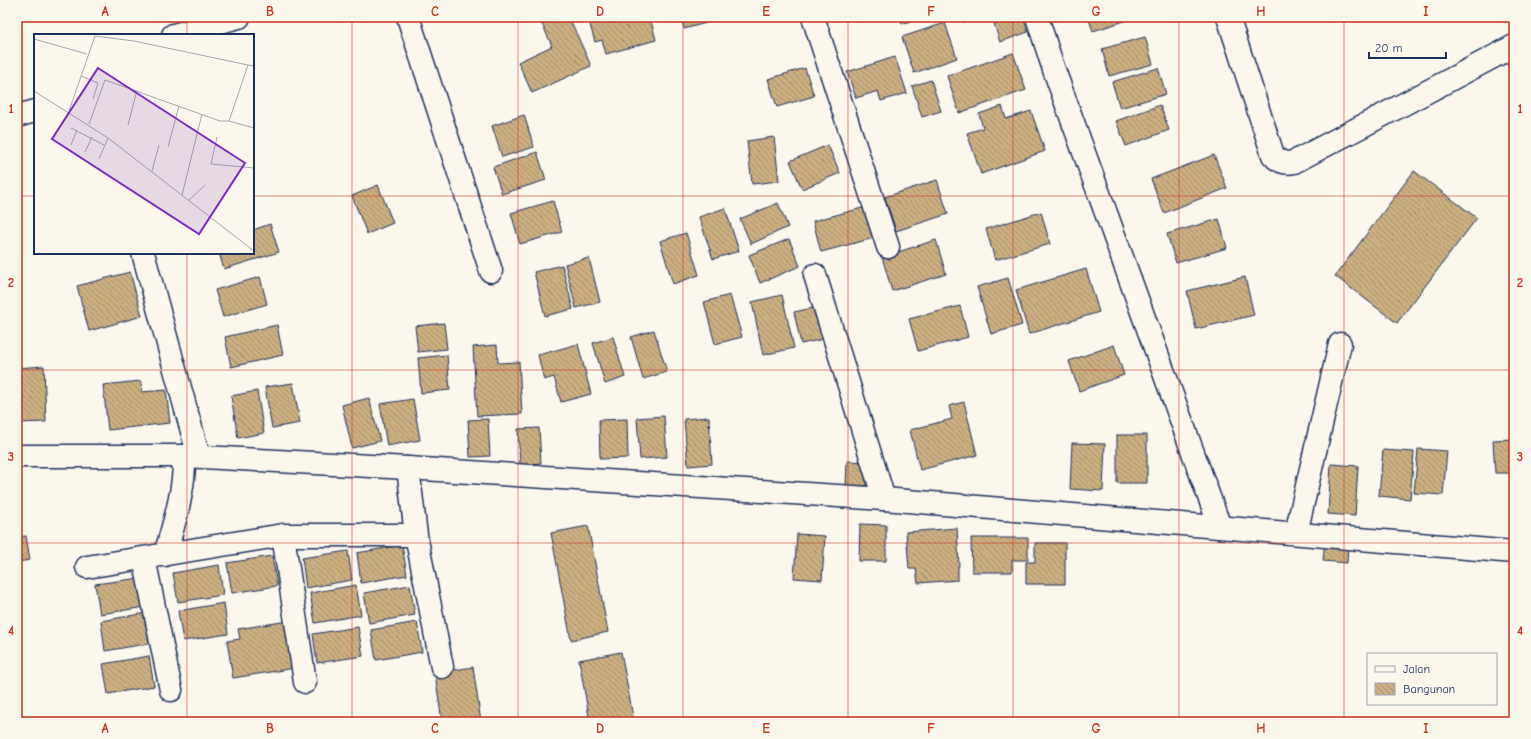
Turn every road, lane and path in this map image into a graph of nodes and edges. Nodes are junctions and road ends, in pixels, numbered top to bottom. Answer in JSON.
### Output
{"nodes":[{"id":1,"x":240,"y":17,"type":"edge"},
{"id":2,"x":408,"y":17,"type":"edge"},
{"id":3,"x":814,"y":17,"type":"edge"},
{"id":4,"x":1037,"y":17,"type":"edge"},
{"id":5,"x":1228,"y":17,"type":"edge"},
{"id":6,"x":177,"y":34,"type":"edge"},
{"id":7,"x":1514,"y":46,"type":"edge"},
{"id":8,"x":34,"y":111,"type":"edge"},
{"id":9,"x":17,"y":116,"type":"edge"},
{"id":10,"x":888,"y":247,"type":"dead end"},
{"id":11,"x":143,"y":254,"type":"edge"},
{"id":12,"x":491,"y":271,"type":"dead end"},
{"id":13,"x":815,"y":274,"type":"dead end"},
{"id":14,"x":1340,"y":344,"type":"dead end"},
{"id":15,"x":17,"y":456,"type":"edge"},
{"id":16,"x":188,"y":465,"type":"junction"},
{"id":17,"x":409,"y":480,"type":"junction"},
{"id":18,"x":884,"y":499,"type":"junction"},
{"id":19,"x":1220,"y":527,"type":"junction"},
{"id":20,"x":1296,"y":533,"type":"junction"},
{"id":21,"x":283,"y":535,"type":"junction"},
{"id":22,"x":416,"y":535,"type":"junction"},
{"id":23,"x":1514,"y":552,"type":"edge"},
{"id":24,"x":155,"y":556,"type":"junction"},
{"id":25,"x":87,"y":567,"type":"dead end"},
{"id":26,"x":442,"y":667,"type":"dead end"},
{"id":27,"x":305,"y":682,"type":"dead end"},
{"id":28,"x":171,"y":690,"type":"dead end"}],
"edges":[{"from":1,"to":6,"type":"street"},
{"from":2,"to":12,"type":"street"},
{"from":3,"to":10,"type":"street"},
{"from":4,"to":19,"type":"street"},
{"from":5,"to":7,"type":"street"},
{"from":8,"to":9,"type":"street"},
{"from":11,"to":16,"type":"street"},
{"from":13,"to":18,"type":"street"},
{"from":14,"to":20,"type":"street"},
{"from":15,"to":16,"type":"street"},
{"from":16,"to":17,"type":"street"},
{"from":16,"to":24,"type":"street"},
{"from":17,"to":18,"type":"street"},
{"from":17,"to":22,"type":"street"},
{"from":18,"to":19,"type":"street"},
{"from":19,"to":20,"type":"street"},
{"from":20,"to":23,"type":"street"},
{"from":21,"to":22,"type":"street"},
{"from":21,"to":24,"type":"street"},
{"from":21,"to":27,"type":"street"},
{"from":22,"to":26,"type":"street"},
{"from":24,"to":25,"type":"street"},
{"from":24,"to":28,"type":"street"}]}
